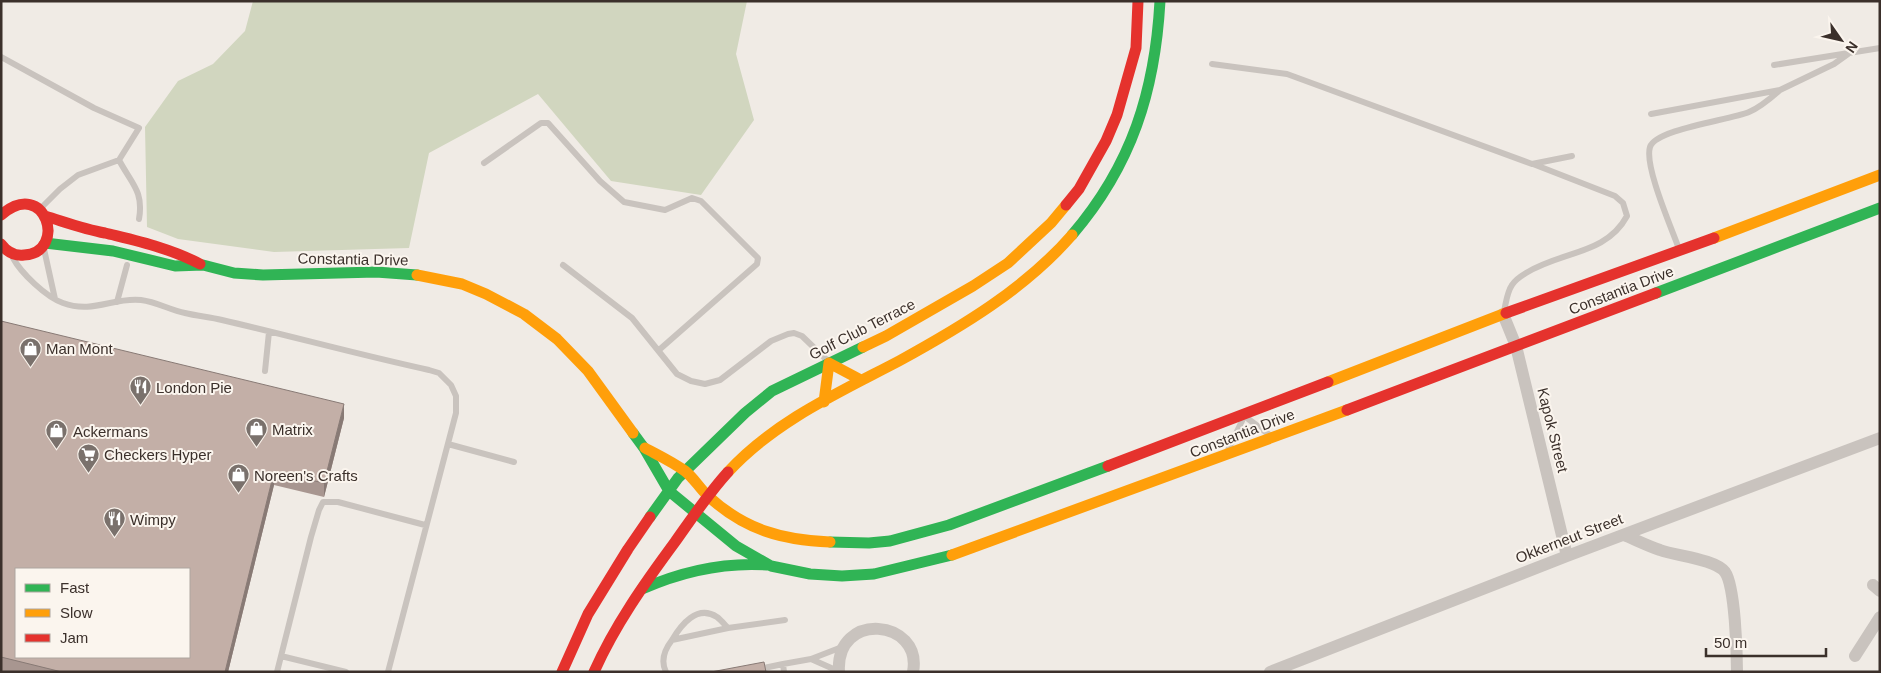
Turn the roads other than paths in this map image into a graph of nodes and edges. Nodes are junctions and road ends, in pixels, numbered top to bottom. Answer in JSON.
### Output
{"nodes":[{"id":1,"x":1138,"y":1,"type":"edge"},
{"id":2,"x":1160,"y":1,"type":"edge"},
{"id":3,"x":1880,"y":48,"type":"edge"},
{"id":4,"x":1848,"y":54,"type":"junction"},
{"id":5,"x":1,"y":57,"type":"edge"},
{"id":6,"x":1212,"y":64,"type":"dead end"},
{"id":7,"x":1774,"y":65,"type":"dead end"},
{"id":8,"x":1780,"y":90,"type":"junction"},
{"id":9,"x":1651,"y":114,"type":"dead end"},
{"id":10,"x":1572,"y":156,"type":"dead end"},
{"id":11,"x":119,"y":160,"type":"junction"},
{"id":12,"x":484,"y":163,"type":"dead end"},
{"id":13,"x":1532,"y":164,"type":"junction"},
{"id":14,"x":1880,"y":175,"type":"edge"},
{"id":15,"x":1880,"y":208,"type":"edge"},
{"id":16,"x":43,"y":212,"type":"junction"},
{"id":17,"x":2,"y":214,"type":"edge"},
{"id":18,"x":139,"y":219,"type":"dead end"},
{"id":19,"x":1,"y":244,"type":"edge"},
{"id":20,"x":44,"y":245,"type":"junction"},
{"id":21,"x":1679,"y":251,"type":"junction"},
{"id":22,"x":10,"y":252,"type":"junction"},
{"id":23,"x":127,"y":265,"type":"dead end"},
{"id":24,"x":203,"y":266,"type":"junction"},
{"id":25,"x":563,"y":266,"type":"dead end"},
{"id":26,"x":55,"y":299,"type":"junction"},
{"id":27,"x":117,"y":302,"type":"junction"},
{"id":28,"x":1503,"y":314,"type":"junction"},
{"id":29,"x":269,"y":332,"type":"junction"},
{"id":30,"x":1516,"y":346,"type":"junction"},
{"id":31,"x":659,"y":350,"type":"junction"},
{"id":32,"x":829,"y":362,"type":"junction"},
{"id":33,"x":264,"y":372,"type":"dead end"},
{"id":34,"x":861,"y":380,"type":"junction"},
{"id":35,"x":824,"y":402,"type":"junction"},
{"id":36,"x":1243,"y":416,"type":"junction"},
{"id":37,"x":1272,"y":438,"type":"junction"},
{"id":38,"x":1880,"y":438,"type":"edge"},
{"id":39,"x":448,"y":444,"type":"junction"},
{"id":40,"x":644,"y":448,"type":"junction"},
{"id":41,"x":1225,"y":456,"type":"junction"},
{"id":42,"x":514,"y":462,"type":"dead end"},
{"id":43,"x":685,"y":471,"type":"junction"},
{"id":44,"x":669,"y":491,"type":"junction"},
{"id":45,"x":708,"y":496,"type":"junction"},
{"id":46,"x":695,"y":514,"type":"junction"},
{"id":47,"x":425,"y":524,"type":"junction"},
{"id":48,"x":1624,"y":535,"type":"junction"},
{"id":49,"x":1567,"y":556,"type":"junction"},
{"id":50,"x":771,"y":566,"type":"junction"},
{"id":51,"x":642,"y":589,"type":"junction"},
{"id":52,"x":1880,"y":617,"type":"edge"},
{"id":53,"x":785,"y":620,"type":"dead end"},
{"id":54,"x":728,"y":628,"type":"junction"},
{"id":55,"x":672,"y":640,"type":"junction"},
{"id":56,"x":843,"y":646,"type":"junction"},
{"id":57,"x":281,"y":656,"type":"junction"},
{"id":58,"x":1855,"y":656,"type":"dead end"},
{"id":59,"x":811,"y":659,"type":"junction"},
{"id":60,"x":783,"y":664,"type":"junction"},
{"id":61,"x":917,"y":670,"type":"edge"},
{"id":62,"x":839,"y":671,"type":"edge"},
{"id":63,"x":277,"y":672,"type":"edge"},
{"id":64,"x":346,"y":672,"type":"edge"},
{"id":65,"x":388,"y":672,"type":"edge"},
{"id":66,"x":562,"y":672,"type":"edge"},
{"id":67,"x":594,"y":672,"type":"edge"},
{"id":68,"x":666,"y":672,"type":"edge"},
{"id":69,"x":745,"y":672,"type":"edge"},
{"id":70,"x":784,"y":672,"type":"edge"},
{"id":71,"x":1270,"y":672,"type":"edge"},
{"id":72,"x":1737,"y":672,"type":"edge"}],
"edges":[{"from":1,"to":32,"type":"street","name":"Golf Club Terrace"},
{"from":2,"to":34,"type":"street"},
{"from":3,"to":4,"type":"lane"},
{"from":4,"to":7,"type":"lane"},
{"from":4,"to":8,"type":"lane"},
{"from":5,"to":11,"type":"lane"},
{"from":6,"to":13,"type":"lane"},
{"from":8,"to":9,"type":"lane"},
{"from":8,"to":21,"type":"lane"},
{"from":10,"to":13,"type":"lane"},
{"from":11,"to":16,"type":"lane"},
{"from":11,"to":18,"type":"lane"},
{"from":12,"to":31,"type":"lane"},
{"from":13,"to":28,"type":"lane"},
{"from":14,"to":21,"type":"street","name":"Constantia Drive"},
{"from":15,"to":30,"type":"street","name":"Constantia Drive"},
{"from":16,"to":17,"type":"street","name":"Constantia Drive"},
{"from":16,"to":20,"type":"street"},
{"from":16,"to":24,"type":"street","name":"Constantia Drive"},
{"from":19,"to":22,"type":"street"},
{"from":20,"to":22,"type":"street"},
{"from":20,"to":24,"type":"street","name":"Constantia Drive"},
{"from":20,"to":26,"type":"lane"},
{"from":21,"to":28,"type":"street","name":"Constantia Drive"},
{"from":22,"to":26,"type":"lane"},
{"from":23,"to":27,"type":"lane"},
{"from":24,"to":40,"type":"street","name":"Constantia Drive"},
{"from":25,"to":31,"type":"lane"},
{"from":26,"to":27,"type":"lane"},
{"from":27,"to":29,"type":"lane"},
{"from":28,"to":30,"type":"street","name":"Kapok Street"},
{"from":28,"to":36,"type":"street","name":"Constantia Drive"},
{"from":29,"to":33,"type":"lane"},
{"from":29,"to":39,"type":"lane"},
{"from":30,"to":37,"type":"street","name":"Constantia Drive"},
{"from":30,"to":49,"type":"street","name":"Kapok Street"},
{"from":31,"to":32,"type":"lane"},
{"from":32,"to":34,"type":"street"},
{"from":32,"to":35,"type":"street"},
{"from":32,"to":43,"type":"street","name":"Golf Club Terrace"},
{"from":34,"to":35,"type":"street"},
{"from":35,"to":45,"type":"street"},
{"from":36,"to":37,"type":"lane"},
{"from":36,"to":41,"type":"lane"},
{"from":36,"to":45,"type":"street","name":"Constantia Drive"},
{"from":37,"to":41,"type":"street","name":"Constantia Drive"},
{"from":38,"to":48,"type":"street","name":"Okkerneut Street"},
{"from":39,"to":42,"type":"lane"},
{"from":39,"to":47,"type":"lane"},
{"from":40,"to":43,"type":"street","name":"Constantia Drive"},
{"from":40,"to":44,"type":"street","name":"Constantia Drive"},
{"from":41,"to":50,"type":"street","name":"Constantia Drive"},
{"from":43,"to":44,"type":"street","name":"Golf Club Terrace"},
{"from":43,"to":45,"type":"street","name":"Constantia Drive"},
{"from":44,"to":46,"type":"street","name":"Constantia Drive"},
{"from":44,"to":66,"type":"street","name":"Golf Club Terrace"},
{"from":45,"to":46,"type":"street"},
{"from":46,"to":50,"type":"street","name":"Constantia Drive"},
{"from":46,"to":51,"type":"street"},
{"from":47,"to":57,"type":"lane"},
{"from":47,"to":65,"type":"lane"},
{"from":48,"to":49,"type":"street","name":"Okkerneut Street"},
{"from":48,"to":72,"type":"street"},
{"from":49,"to":71,"type":"street","name":"Okkerneut Street"},
{"from":50,"to":51,"type":"street"},
{"from":51,"to":67,"type":"street"},
{"from":52,"to":58,"type":"street"},
{"from":53,"to":54,"type":"lane"},
{"from":54,"to":55,"type":"lane"},
{"from":54,"to":55,"type":"lane"},
{"from":55,"to":68,"type":"lane"},
{"from":56,"to":59,"type":"lane"},
{"from":56,"to":61,"type":"street"},
{"from":56,"to":62,"type":"street"},
{"from":57,"to":63,"type":"lane"},
{"from":57,"to":64,"type":"lane"},
{"from":59,"to":60,"type":"lane"},
{"from":59,"to":62,"type":"lane"},
{"from":60,"to":69,"type":"lane"},
{"from":60,"to":70,"type":"lane"}]}
